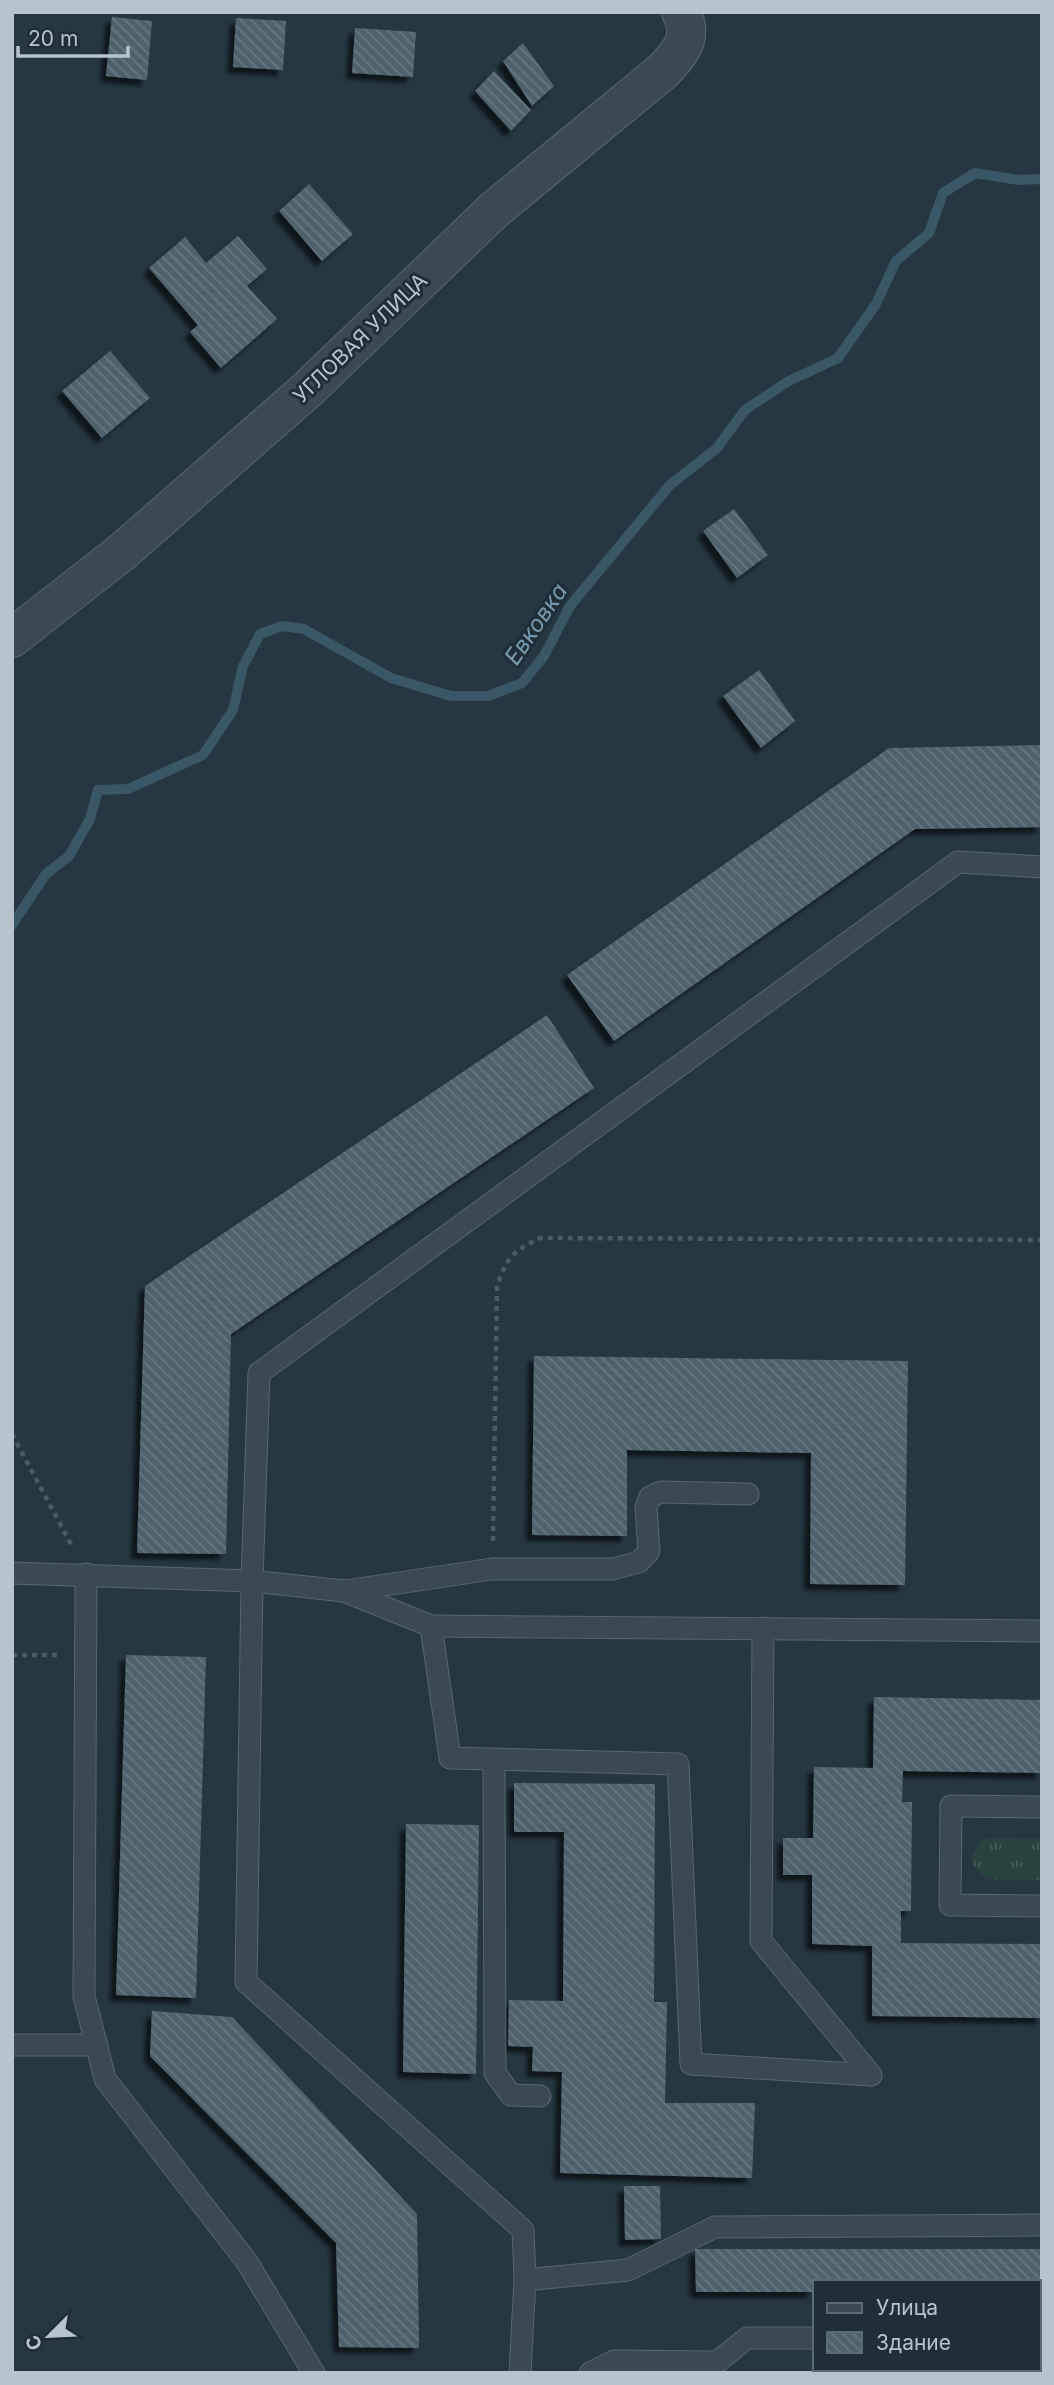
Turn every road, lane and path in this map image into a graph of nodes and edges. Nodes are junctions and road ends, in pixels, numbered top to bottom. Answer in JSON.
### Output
{"nodes":[{"id":1,"x":684,"y":18,"type":"edge"},
{"id":2,"x":12,"y":638,"type":"edge"},
{"id":3,"x":1042,"y":867,"type":"edge"},
{"id":4,"x":1042,"y":1240,"type":"edge"},
{"id":5,"x":12,"y":1434,"type":"edge"},
{"id":6,"x":748,"y":1494,"type":"dead end"},
{"id":7,"x":492,"y":1569,"type":"junction"},
{"id":8,"x":12,"y":1573,"type":"edge"},
{"id":9,"x":86,"y":1573,"type":"junction"},
{"id":10,"x":252,"y":1581,"type":"junction"},
{"id":11,"x":344,"y":1591,"type":"junction"},
{"id":12,"x":431,"y":1626,"type":"junction"},
{"id":13,"x":763,"y":1628,"type":"junction"},
{"id":14,"x":1042,"y":1631,"type":"edge"},
{"id":15,"x":12,"y":1655,"type":"edge"},
{"id":16,"x":85,"y":1656,"type":"junction"},
{"id":17,"x":494,"y":1761,"type":"junction"},
{"id":18,"x":1042,"y":1807,"type":"edge"},
{"id":19,"x":1042,"y":1906,"type":"edge"},
{"id":20,"x":12,"y":2045,"type":"edge"},
{"id":21,"x":97,"y":2045,"type":"junction"},
{"id":22,"x":540,"y":2096,"type":"dead end"},
{"id":23,"x":1042,"y":2225,"type":"edge"},
{"id":24,"x":525,"y":2280,"type":"junction"},
{"id":25,"x":813,"y":2338,"type":"edge"},
{"id":26,"x":716,"y":2368,"type":"edge"},
{"id":27,"x":314,"y":2373,"type":"edge"},
{"id":28,"x":520,"y":2373,"type":"edge"},
{"id":29,"x":590,"y":2373,"type":"edge"}],
"edges":[{"from":1,"to":2,"type":"street","name":"УГЛОВАЯ УЛИЦА"},
{"from":3,"to":10,"type":"lane"},
{"from":4,"to":7,"type":"path"},
{"from":5,"to":9,"type":"path"},
{"from":6,"to":7,"type":"lane"},
{"from":7,"to":11,"type":"lane"},
{"from":8,"to":9,"type":"lane"},
{"from":9,"to":10,"type":"lane"},
{"from":9,"to":16,"type":"lane"},
{"from":10,"to":11,"type":"lane"},
{"from":10,"to":24,"type":"lane"},
{"from":11,"to":12,"type":"lane"},
{"from":12,"to":13,"type":"lane"},
{"from":12,"to":17,"type":"lane"},
{"from":13,"to":14,"type":"lane"},
{"from":13,"to":17,"type":"lane"},
{"from":15,"to":16,"type":"path"},
{"from":16,"to":21,"type":"lane"},
{"from":17,"to":22,"type":"lane"},
{"from":18,"to":19,"type":"lane"},
{"from":20,"to":21,"type":"lane"},
{"from":21,"to":27,"type":"lane"},
{"from":23,"to":24,"type":"lane"},
{"from":24,"to":28,"type":"lane"},
{"from":25,"to":26,"type":"lane"},
{"from":26,"to":29,"type":"lane"}]}
